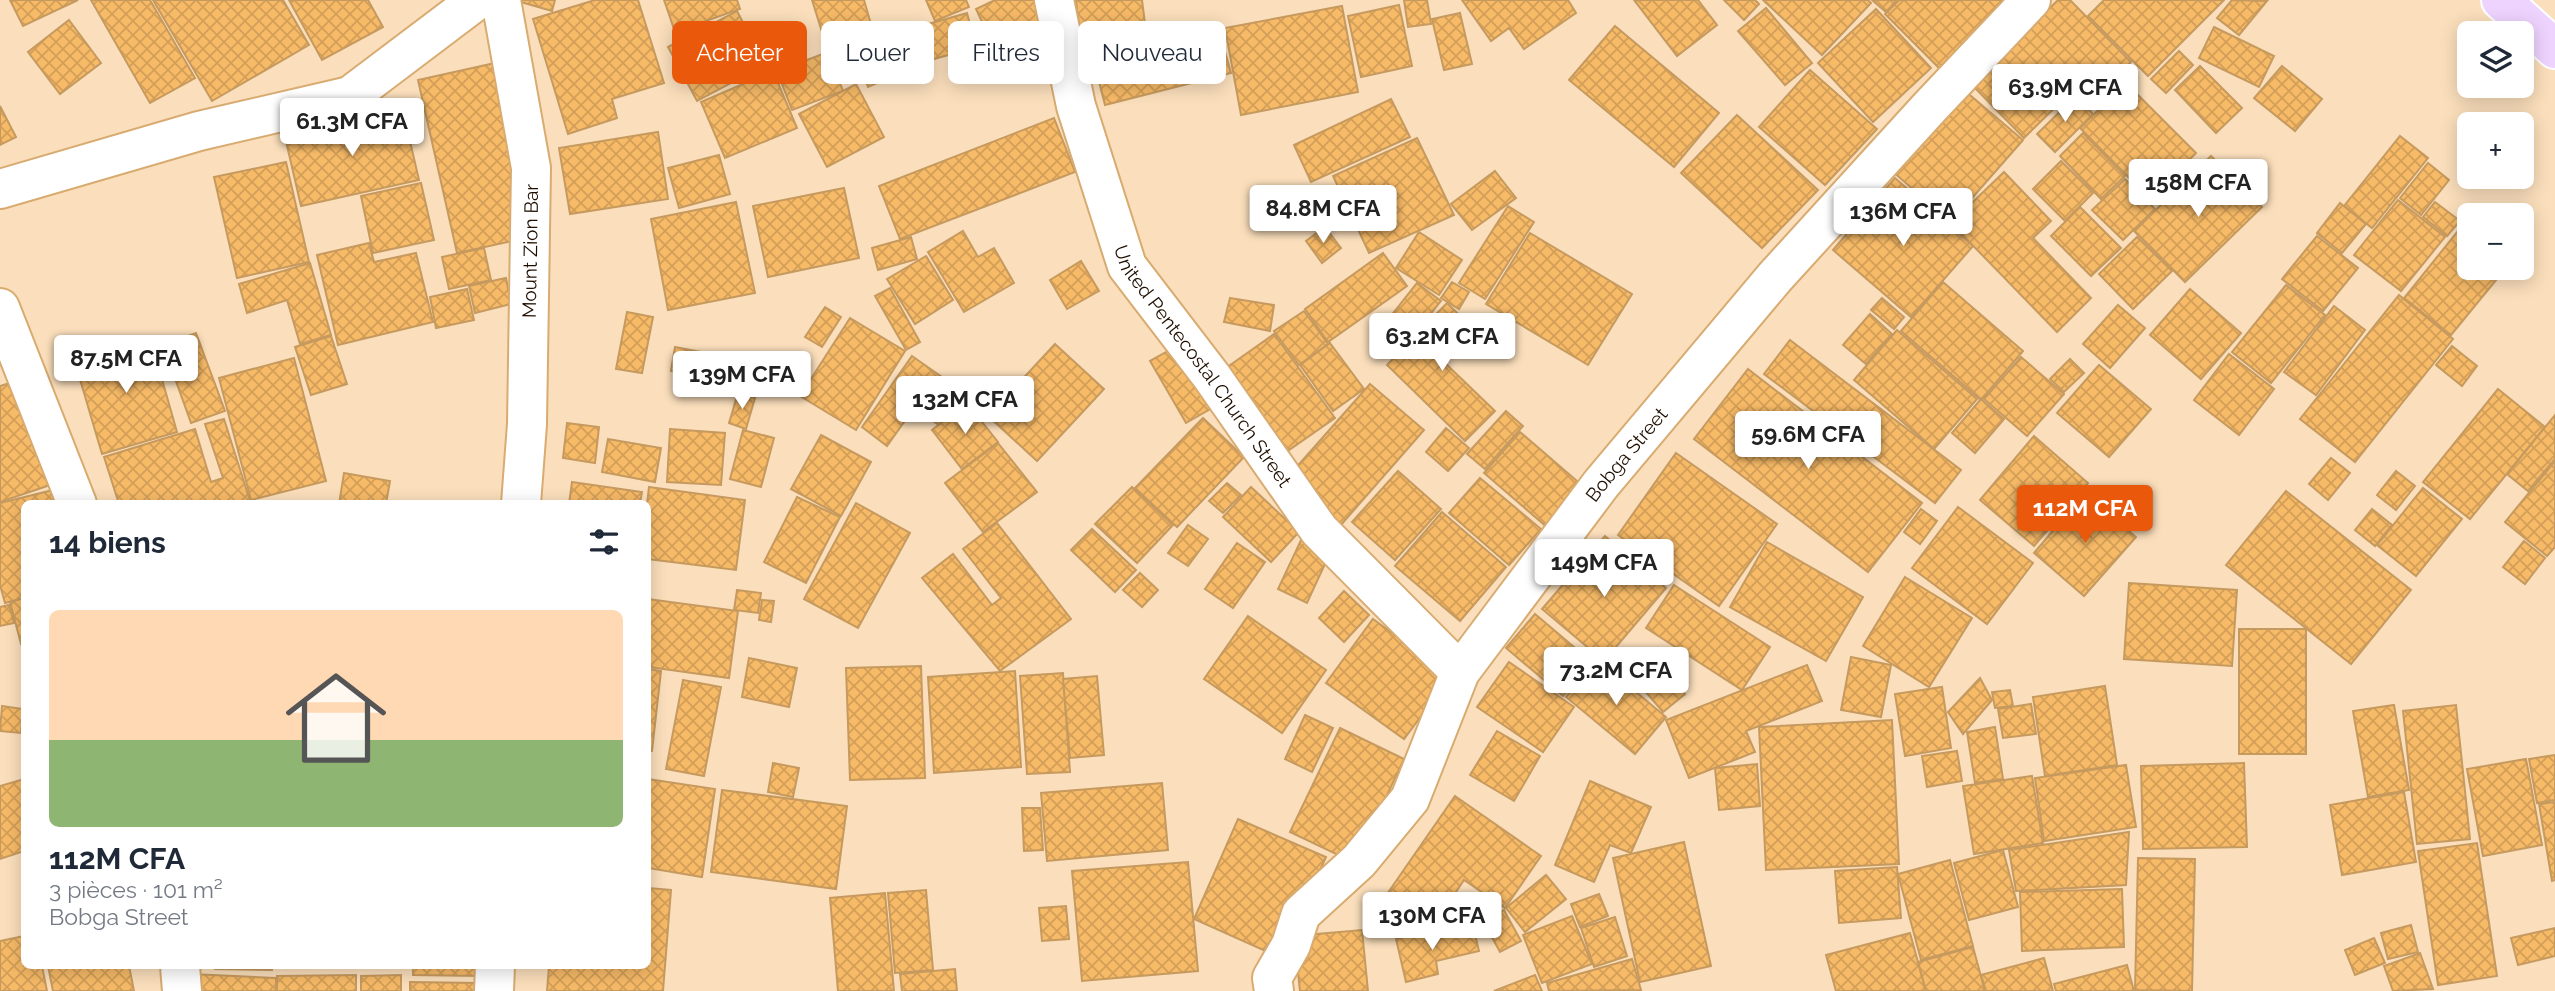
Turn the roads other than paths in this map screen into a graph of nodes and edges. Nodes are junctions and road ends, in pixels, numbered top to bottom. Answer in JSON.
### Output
{"nodes":[{"id":1,"x":477,"y":0,"type":"edge"},
{"id":2,"x":501,"y":0,"type":"edge"},
{"id":3,"x":1054,"y":0,"type":"edge"},
{"id":4,"x":2031,"y":0,"type":"edge"},
{"id":5,"x":2501,"y":0,"type":"edge"},
{"id":6,"x":2555,"y":49,"type":"edge"},
{"id":7,"x":0,"y":189,"type":"edge"},
{"id":8,"x":0,"y":308,"type":"edge"},
{"id":9,"x":75,"y":500,"type":"edge"},
{"id":10,"x":521,"y":500,"type":"edge"},
{"id":11,"x":1460,"y":672,"type":"junction"},
{"id":12,"x":180,"y":969,"type":"edge"},
{"id":13,"x":495,"y":969,"type":"edge"},
{"id":14,"x":182,"y":991,"type":"edge"},
{"id":15,"x":494,"y":991,"type":"edge"},
{"id":16,"x":1274,"y":991,"type":"edge"}],
"edges":[{"from":1,"to":7,"type":"street"},
{"from":2,"to":10,"type":"street","name":"Mount Zion Bar"},
{"from":3,"to":11,"type":"street","name":"United Pentecostal Church Street"},
{"from":4,"to":11,"type":"street","name":"Bobga Street"},
{"from":5,"to":6,"type":"highway"},
{"from":8,"to":9,"type":"street"},
{"from":11,"to":16,"type":"street","name":"Bobga Street"},
{"from":12,"to":14,"type":"street"},
{"from":13,"to":15,"type":"street"}]}
